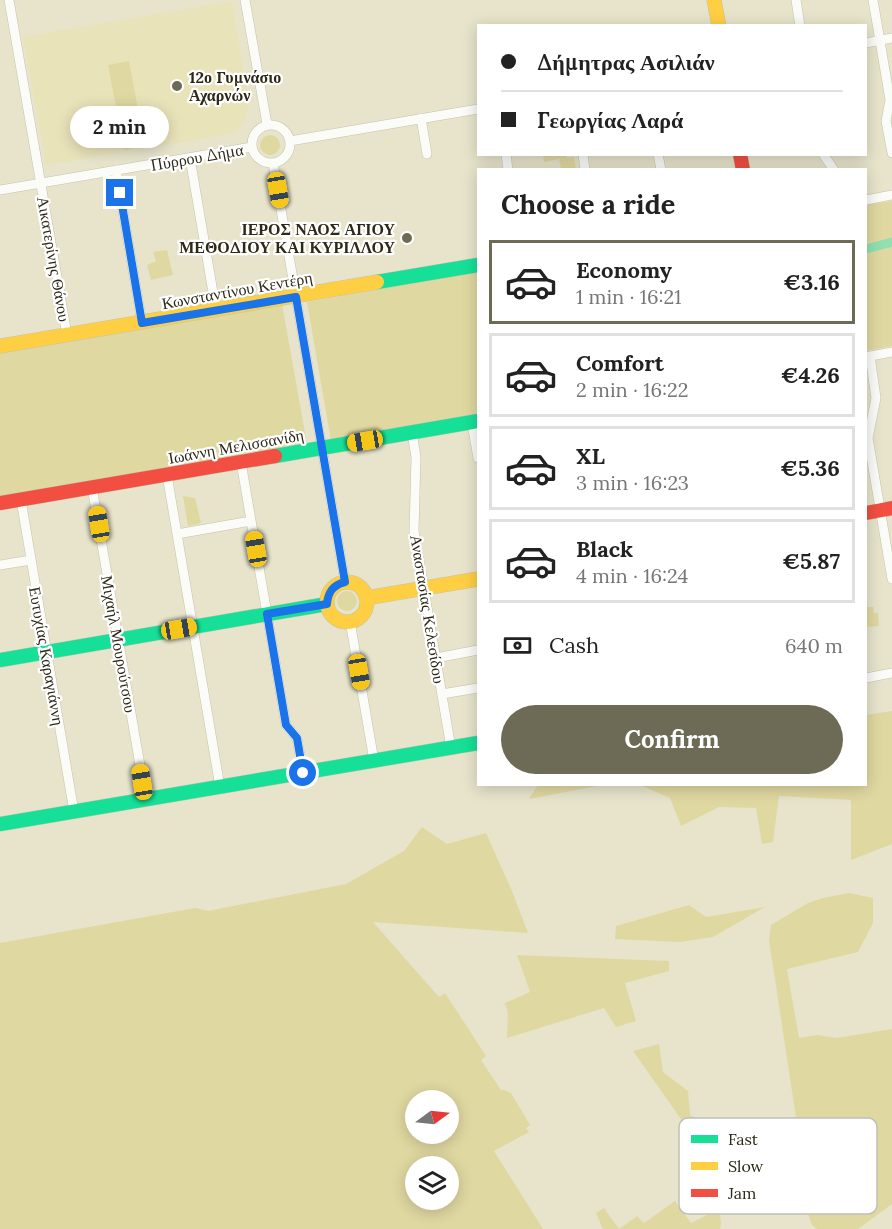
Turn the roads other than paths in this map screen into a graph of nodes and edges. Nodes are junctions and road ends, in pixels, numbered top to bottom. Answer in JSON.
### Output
{"nodes":[{"id":1,"x":9,"y":0,"type":"edge"},
{"id":2,"x":245,"y":0,"type":"edge"},
{"id":3,"x":714,"y":0,"type":"edge"},
{"id":4,"x":796,"y":0,"type":"edge"},
{"id":5,"x":873,"y":0,"type":"edge"},
{"id":6,"x":718,"y":24,"type":"edge"},
{"id":7,"x":800,"y":24,"type":"edge"},
{"id":8,"x":892,"y":38,"type":"edge"},
{"id":9,"x":880,"y":40,"type":"junction"},
{"id":10,"x":867,"y":43,"type":"edge"},
{"id":11,"x":477,"y":110,"type":"edge"},
{"id":12,"x":421,"y":118,"type":"junction"},
{"id":13,"x":267,"y":124,"type":"junction"},
{"id":14,"x":290,"y":141,"type":"junction"},
{"id":15,"x":252,"y":147,"type":"junction"},
{"id":16,"x":892,"y":153,"type":"edge"},
{"id":17,"x":427,"y":154,"type":"dead end"},
{"id":18,"x":190,"y":158,"type":"junction"},
{"id":19,"x":273,"y":163,"type":"junction"},
{"id":20,"x":116,"y":170,"type":"junction"},
{"id":21,"x":41,"y":183,"type":"junction"},
{"id":22,"x":0,"y":190,"type":"edge"},
{"id":23,"x":892,"y":195,"type":"edge"},
{"id":24,"x":867,"y":200,"type":"edge"},
{"id":25,"x":477,"y":266,"type":"edge"},
{"id":26,"x":296,"y":297,"type":"junction"},
{"id":27,"x":216,"y":310,"type":"junction"},
{"id":28,"x":142,"y":323,"type":"junction"},
{"id":29,"x":67,"y":335,"type":"junction"},
{"id":30,"x":0,"y":346,"type":"edge"},
{"id":31,"x":892,"y":352,"type":"edge"},
{"id":32,"x":868,"y":356,"type":"edge"},
{"id":33,"x":475,"y":422,"type":"edge"},
{"id":34,"x":412,"y":433,"type":"junction"},
{"id":35,"x":477,"y":446,"type":"edge"},
{"id":36,"x":322,"y":448,"type":"junction"},
{"id":37,"x":241,"y":462,"type":"junction"},
{"id":38,"x":167,"y":475,"type":"junction"},
{"id":39,"x":92,"y":488,"type":"junction"},
{"id":40,"x":21,"y":500,"type":"junction"},
{"id":41,"x":0,"y":503,"type":"edge"},
{"id":42,"x":886,"y":509,"type":"edge"},
{"id":43,"x":867,"y":513,"type":"edge"},
{"id":44,"x":252,"y":521,"type":"junction"},
{"id":45,"x":177,"y":534,"type":"junction"},
{"id":46,"x":31,"y":560,"type":"junction"},
{"id":47,"x":0,"y":566,"type":"edge"},
{"id":48,"x":477,"y":579,"type":"edge"},
{"id":49,"x":892,"y":579,"type":"edge"},
{"id":50,"x":345,"y":582,"type":"junction"},
{"id":51,"x":424,"y":588,"type":"junction"},
{"id":52,"x":366,"y":598,"type":"junction"},
{"id":53,"x":327,"y":604,"type":"junction"},
{"id":54,"x":267,"y":614,"type":"junction"},
{"id":55,"x":350,"y":621,"type":"junction"},
{"id":56,"x":193,"y":627,"type":"junction"},
{"id":57,"x":118,"y":640,"type":"junction"},
{"id":58,"x":477,"y":650,"type":"edge"},
{"id":59,"x":47,"y":652,"type":"junction"},
{"id":60,"x":436,"y":658,"type":"junction"},
{"id":61,"x":0,"y":660,"type":"edge"},
{"id":62,"x":892,"y":673,"type":"edge"},
{"id":63,"x":867,"y":678,"type":"edge"},
{"id":64,"x":477,"y":688,"type":"edge"},
{"id":65,"x":442,"y":694,"type":"junction"},
{"id":66,"x":477,"y":743,"type":"edge"},
{"id":67,"x":451,"y":748,"type":"junction"},
{"id":68,"x":374,"y":761,"type":"junction"},
{"id":69,"x":303,"y":773,"type":"junction"},
{"id":70,"x":220,"y":787,"type":"junction"},
{"id":71,"x":146,"y":800,"type":"junction"},
{"id":72,"x":74,"y":812,"type":"junction"},
{"id":73,"x":0,"y":824,"type":"edge"}],
"edges":[{"from":1,"to":21,"type":"street","name":"Αικατερίνης Θάνου"},
{"from":2,"to":13,"type":"street"},
{"from":3,"to":6,"type":"street"},
{"from":4,"to":7,"type":"street"},
{"from":5,"to":9,"type":"street"},
{"from":8,"to":9,"type":"street"},
{"from":9,"to":10,"type":"street"},
{"from":9,"to":16,"type":"street"},
{"from":11,"to":12,"type":"street"},
{"from":12,"to":14,"type":"street"},
{"from":12,"to":17,"type":"street"},
{"from":13,"to":14,"type":"street"},
{"from":13,"to":15,"type":"street"},
{"from":14,"to":19,"type":"street"},
{"from":15,"to":18,"type":"street","name":"Πύρρου Δήμα"},
{"from":15,"to":19,"type":"street"},
{"from":18,"to":20,"type":"street","name":"Πύρρου Δήμα"},
{"from":18,"to":27,"type":"street"},
{"from":19,"to":26,"type":"street"},
{"from":20,"to":21,"type":"street","name":"Πύρρου Δήμα"},
{"from":20,"to":28,"type":"street"},
{"from":21,"to":22,"type":"street","name":"Πύρρου Δήμα"},
{"from":21,"to":29,"type":"street","name":"Αικατερίνης Θάνου"},
{"from":23,"to":24,"type":"street"},
{"from":25,"to":26,"type":"street","name":"Κωνσταντίνου Κεντέρη"},
{"from":26,"to":27,"type":"street","name":"Κωνσταντίνου Κεντέρη"},
{"from":26,"to":36,"type":"street"},
{"from":27,"to":28,"type":"street","name":"Κωνσταντίνου Κεντέρη"},
{"from":28,"to":29,"type":"street","name":"Κωνσταντίνου Κεντέρη"},
{"from":29,"to":30,"type":"street","name":"Κωνσταντίνου Κεντέρη"},
{"from":31,"to":32,"type":"street"},
{"from":32,"to":42,"type":"street"},
{"from":33,"to":34,"type":"street","name":"Ιωάννη Μελισσανίδη"},
{"from":33,"to":35,"type":"street"},
{"from":34,"to":36,"type":"street","name":"Ιωάννη Μελισσανίδη"},
{"from":34,"to":51,"type":"street","name":"Αναστασίας Κελεσίδου"},
{"from":36,"to":37,"type":"street","name":"Ιωάννη Μελισσανίδη"},
{"from":36,"to":50,"type":"street"},
{"from":37,"to":38,"type":"street","name":"Ιωάννη Μελισσανίδη"},
{"from":37,"to":44,"type":"street"},
{"from":38,"to":39,"type":"street","name":"Ιωάννη Μελισσανίδη"},
{"from":38,"to":45,"type":"street"},
{"from":39,"to":40,"type":"street","name":"Ιωάννη Μελισσανίδη"},
{"from":39,"to":57,"type":"street","name":"Μιχαήλ Μουρούτσου"},
{"from":40,"to":41,"type":"street","name":"Ιωάννη Μελισσανίδη"},
{"from":40,"to":46,"type":"street","name":"Ευτυχίας Καραγιάννη"},
{"from":42,"to":43,"type":"street"},
{"from":42,"to":49,"type":"street"},
{"from":44,"to":45,"type":"street"},
{"from":44,"to":54,"type":"street"},
{"from":45,"to":56,"type":"street"},
{"from":46,"to":47,"type":"street"},
{"from":46,"to":59,"type":"street","name":"Ευτυχίας Καραγιάννη"},
{"from":48,"to":51,"type":"street"},
{"from":50,"to":52,"type":"street"},
{"from":50,"to":53,"type":"street"},
{"from":51,"to":52,"type":"street"},
{"from":51,"to":60,"type":"street","name":"Αναστασίας Κελεσίδου"},
{"from":52,"to":55,"type":"street"},
{"from":53,"to":54,"type":"street"},
{"from":53,"to":55,"type":"street"},
{"from":54,"to":56,"type":"street"},
{"from":54,"to":69,"type":"street"},
{"from":55,"to":68,"type":"street"},
{"from":56,"to":57,"type":"street"},
{"from":56,"to":70,"type":"street"},
{"from":57,"to":59,"type":"street"},
{"from":57,"to":71,"type":"street","name":"Μιχαήλ Μουρούτσου"},
{"from":58,"to":60,"type":"street"},
{"from":59,"to":61,"type":"street"},
{"from":59,"to":72,"type":"street","name":"Ευτυχίας Καραγιάννη"},
{"from":60,"to":65,"type":"street","name":"Αναστασίας Κελεσίδου"},
{"from":62,"to":63,"type":"street"},
{"from":64,"to":65,"type":"street"},
{"from":65,"to":67,"type":"street","name":"Αναστασίας Κελεσίδου"},
{"from":66,"to":67,"type":"street"},
{"from":67,"to":68,"type":"street"},
{"from":68,"to":69,"type":"street"},
{"from":69,"to":70,"type":"street"},
{"from":70,"to":71,"type":"street"},
{"from":71,"to":72,"type":"street"},
{"from":72,"to":73,"type":"street"}]}
